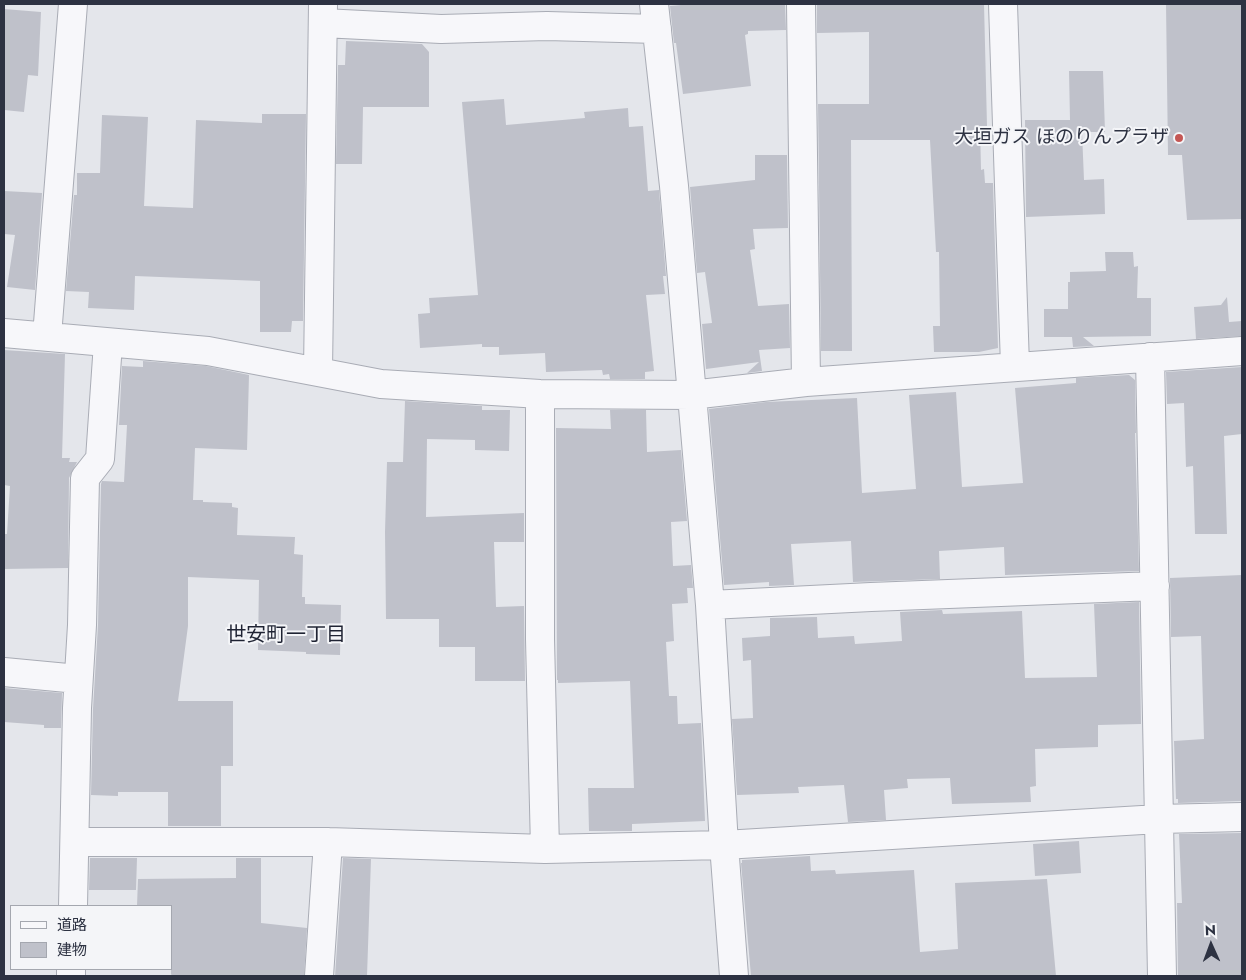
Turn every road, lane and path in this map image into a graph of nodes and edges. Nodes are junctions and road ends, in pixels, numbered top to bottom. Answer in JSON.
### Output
{"nodes":[{"id":1,"x":73,"y":4,"type":"edge"},
{"id":2,"x":801,"y":4,"type":"edge"},
{"id":3,"x":1002,"y":4,"type":"edge"},
{"id":4,"x":323,"y":14,"type":"edge"},
{"id":5,"x":655,"y":16,"type":"edge"},
{"id":6,"x":4,"y":333,"type":"edge"},
{"id":7,"x":47,"y":336,"type":"junction"},
{"id":8,"x":108,"y":342,"type":"junction"},
{"id":9,"x":1242,"y":351,"type":"edge"},
{"id":10,"x":1150,"y":357,"type":"junction"},
{"id":11,"x":1015,"y":366,"type":"junction"},
{"id":12,"x":318,"y":370,"type":"junction"},
{"id":13,"x":806,"y":382,"type":"junction"},
{"id":14,"x":540,"y":394,"type":"junction"},
{"id":15,"x":691,"y":395,"type":"junction"},
{"id":16,"x":1155,"y":586,"type":"junction"},
{"id":17,"x":710,"y":605,"type":"junction"},
{"id":18,"x":4,"y":672,"type":"edge"},
{"id":19,"x":78,"y":679,"type":"junction"},
{"id":20,"x":1242,"y":817,"type":"edge"},
{"id":21,"x":1159,"y":819,"type":"junction"},
{"id":22,"x":75,"y":842,"type":"junction"},
{"id":23,"x":328,"y":842,"type":"junction"},
{"id":24,"x":724,"y":845,"type":"junction"},
{"id":25,"x":545,"y":849,"type":"junction"},
{"id":26,"x":73,"y":905,"type":"edge"},
{"id":27,"x":319,"y":976,"type":"edge"},
{"id":28,"x":734,"y":976,"type":"edge"},
{"id":29,"x":1162,"y":976,"type":"edge"}],
"edges":[{"from":1,"to":7,"type":"street"},
{"from":2,"to":13,"type":"street"},
{"from":3,"to":11,"type":"street"},
{"from":4,"to":5,"type":"street"},
{"from":4,"to":12,"type":"street"},
{"from":5,"to":15,"type":"street"},
{"from":6,"to":7,"type":"street"},
{"from":7,"to":8,"type":"street"},
{"from":8,"to":12,"type":"street"},
{"from":8,"to":19,"type":"street"},
{"from":9,"to":10,"type":"street"},
{"from":10,"to":11,"type":"street"},
{"from":10,"to":16,"type":"street"},
{"from":11,"to":13,"type":"street"},
{"from":12,"to":14,"type":"street"},
{"from":13,"to":15,"type":"street"},
{"from":14,"to":15,"type":"street"},
{"from":14,"to":25,"type":"street"},
{"from":15,"to":17,"type":"street"},
{"from":16,"to":17,"type":"street"},
{"from":16,"to":21,"type":"street"},
{"from":17,"to":24,"type":"street"},
{"from":18,"to":19,"type":"street"},
{"from":19,"to":22,"type":"street"},
{"from":20,"to":21,"type":"street"},
{"from":21,"to":24,"type":"street"},
{"from":21,"to":29,"type":"street"},
{"from":22,"to":23,"type":"street"},
{"from":22,"to":26,"type":"street"},
{"from":23,"to":25,"type":"street"},
{"from":23,"to":27,"type":"street"},
{"from":24,"to":25,"type":"street"},
{"from":24,"to":28,"type":"street"}]}
